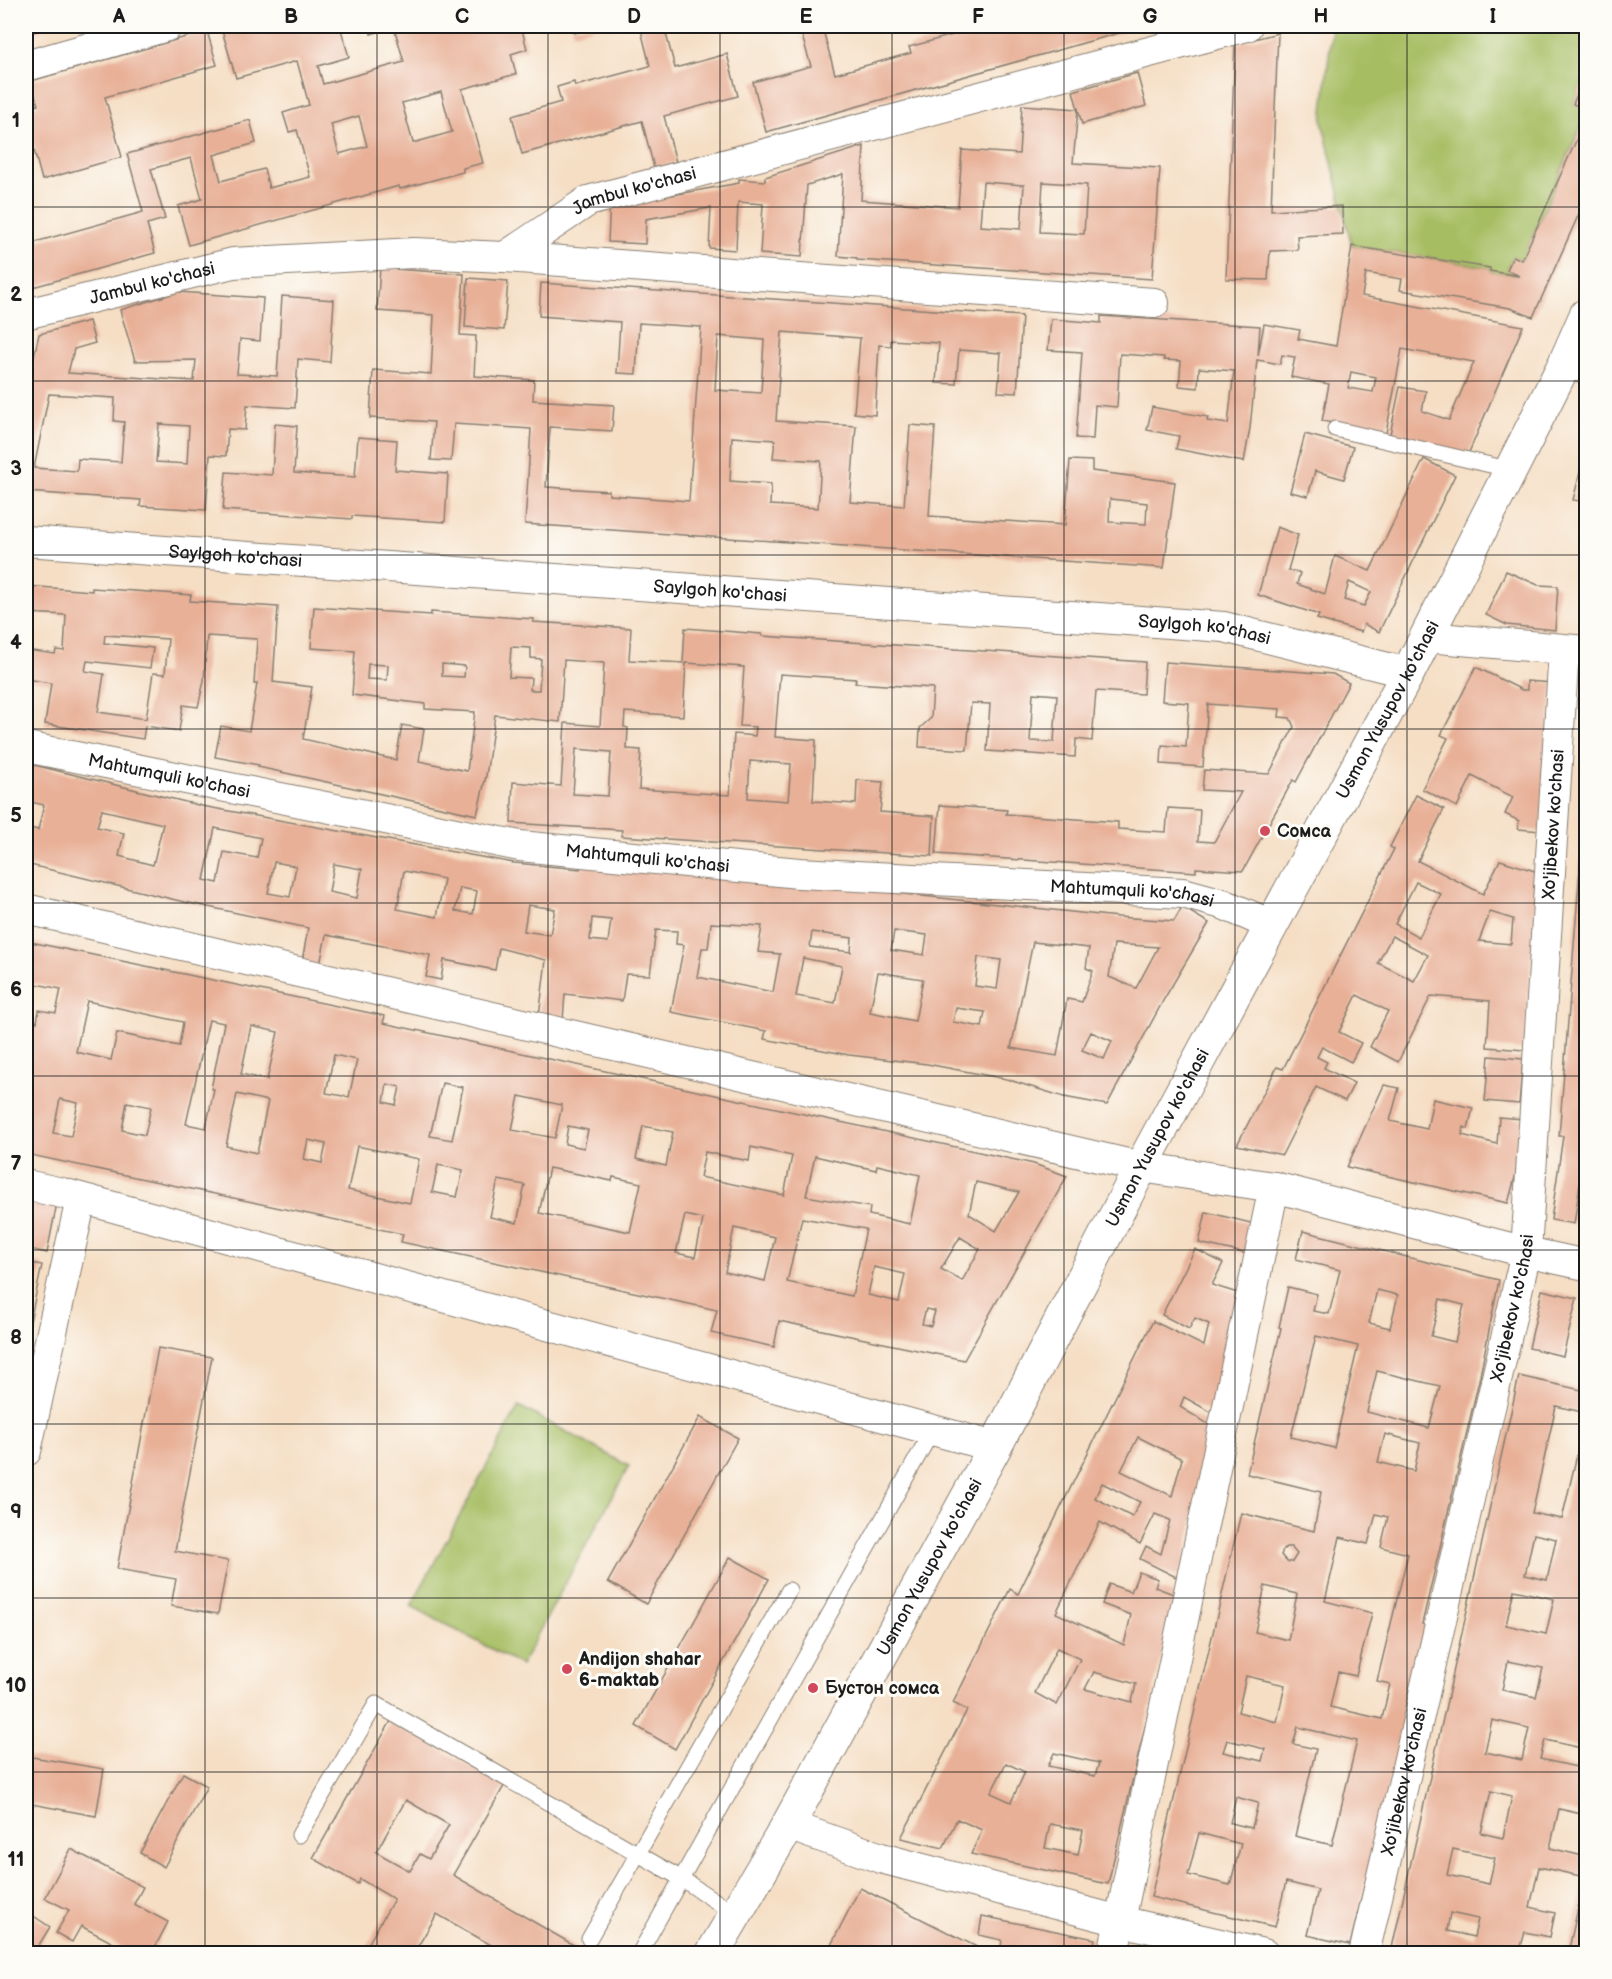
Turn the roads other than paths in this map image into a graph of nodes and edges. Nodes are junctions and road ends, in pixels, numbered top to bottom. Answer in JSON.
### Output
{"nodes":[{"id":1,"x":167,"y":26,"type":"edge"},
{"id":2,"x":1247,"y":26,"type":"edge"},
{"id":3,"x":26,"y":66,"type":"edge"},
{"id":4,"x":505,"y":258,"type":"junction"},
{"id":5,"x":1154,"y":303,"type":"dead end"},
{"id":6,"x":26,"y":314,"type":"edge"},
{"id":7,"x":1587,"y":315,"type":"edge"},
{"id":8,"x":1575,"y":366,"type":"edge"},
{"id":9,"x":1335,"y":429,"type":"dead end"},
{"id":10,"x":1512,"y":470,"type":"junction"},
{"id":11,"x":26,"y":541,"type":"edge"},
{"id":12,"x":1427,"y":638,"type":"junction"},
{"id":13,"x":1576,"y":650,"type":"edge"},
{"id":14,"x":1408,"y":673,"type":"junction"},
{"id":15,"x":26,"y":747,"type":"edge"},
{"id":16,"x":26,"y":909,"type":"edge"},
{"id":17,"x":1272,"y":925,"type":"junction"},
{"id":18,"x":1141,"y":1167,"type":"junction"},
{"id":19,"x":26,"y":1185,"type":"edge"},
{"id":20,"x":1274,"y":1187,"type":"junction"},
{"id":21,"x":81,"y":1199,"type":"junction"},
{"id":22,"x":1527,"y":1252,"type":"junction"},
{"id":23,"x":1587,"y":1266,"type":"edge"},
{"id":24,"x":932,"y":1431,"type":"junction"},
{"id":25,"x":995,"y":1447,"type":"junction"},
{"id":26,"x":26,"y":1451,"type":"edge"},
{"id":27,"x":789,"y":1590,"type":"dead end"},
{"id":28,"x":788,"y":1825,"type":"junction"},
{"id":29,"x":299,"y":1835,"type":"dead end"},
{"id":30,"x":638,"y":1854,"type":"junction"},
{"id":31,"x":682,"y":1880,"type":"junction"},
{"id":32,"x":735,"y":1914,"type":"junction"},
{"id":33,"x":1120,"y":1921,"type":"junction"},
{"id":34,"x":590,"y":1939,"type":"dead end"},
{"id":35,"x":639,"y":1953,"type":"edge"},
{"id":36,"x":712,"y":1953,"type":"edge"},
{"id":37,"x":1113,"y":1953,"type":"edge"},
{"id":38,"x":1264,"y":1953,"type":"edge"},
{"id":39,"x":1364,"y":1953,"type":"edge"}],
"edges":[{"from":1,"to":3,"type":"street"},
{"from":2,"to":4,"type":"street","name":"Jambul ko'chasi"},
{"from":4,"to":5,"type":"street"},
{"from":4,"to":6,"type":"street","name":"Jambul ko'chasi"},
{"from":7,"to":8,"type":"main road","name":"Usmon Yusupov ko'chasi"},
{"from":8,"to":10,"type":"main road","name":"Usmon Yusupov ko'chasi"},
{"from":9,"to":10,"type":"lane"},
{"from":10,"to":12,"type":"main road","name":"Usmon Yusupov ko'chasi"},
{"from":11,"to":14,"type":"street","name":"Saylgoh ko'chasi"},
{"from":12,"to":13,"type":"street"},
{"from":12,"to":14,"type":"main road","name":"Usmon Yusupov ko'chasi"},
{"from":13,"to":22,"type":"street","name":"Xo'jibekov ko'chasi"},
{"from":14,"to":17,"type":"main road","name":"Usmon Yusupov ko'chasi"},
{"from":15,"to":17,"type":"street","name":"Mahtumquli ko'chasi"},
{"from":16,"to":18,"type":"street"},
{"from":17,"to":18,"type":"main road","name":"Usmon Yusupov ko'chasi"},
{"from":18,"to":20,"type":"street"},
{"from":18,"to":25,"type":"main road","name":"Usmon Yusupov ko'chasi"},
{"from":19,"to":21,"type":"street"},
{"from":20,"to":22,"type":"street"},
{"from":20,"to":33,"type":"street"},
{"from":21,"to":24,"type":"street"},
{"from":21,"to":26,"type":"street"},
{"from":22,"to":23,"type":"street"},
{"from":22,"to":39,"type":"street","name":"Xo'jibekov ko'chasi"},
{"from":24,"to":25,"type":"street"},
{"from":24,"to":31,"type":"lane"},
{"from":25,"to":28,"type":"main road","name":"Usmon Yusupov ko'chasi"},
{"from":27,"to":30,"type":"lane"},
{"from":28,"to":32,"type":"main road","name":"Usmon Yusupov ko'chasi"},
{"from":28,"to":33,"type":"street"},
{"from":29,"to":30,"type":"lane"},
{"from":30,"to":31,"type":"lane"},
{"from":30,"to":34,"type":"lane"},
{"from":31,"to":32,"type":"lane"},
{"from":31,"to":35,"type":"lane"},
{"from":32,"to":36,"type":"main road","name":"Usmon Yusupov ko'chasi"},
{"from":33,"to":37,"type":"street"},
{"from":33,"to":38,"type":"street"}]}
